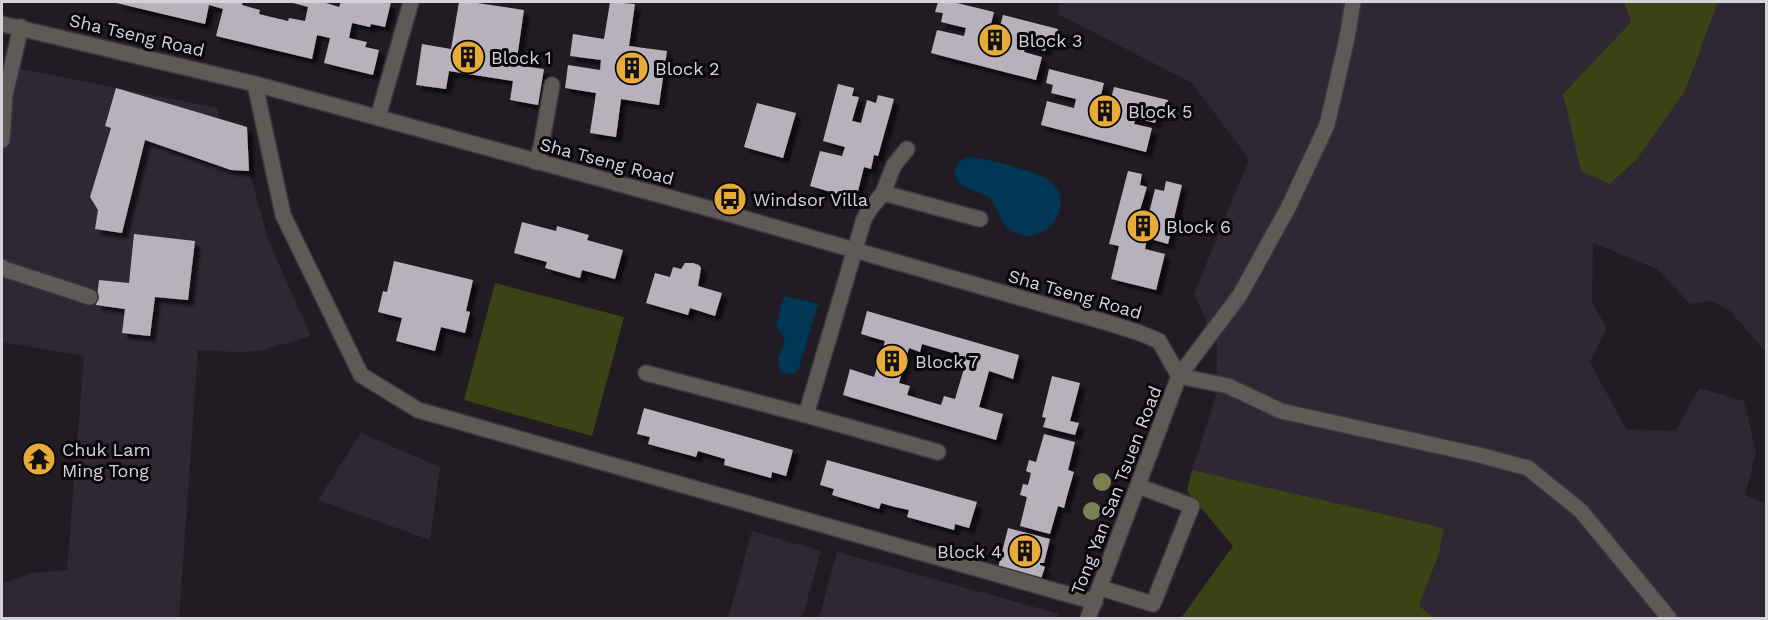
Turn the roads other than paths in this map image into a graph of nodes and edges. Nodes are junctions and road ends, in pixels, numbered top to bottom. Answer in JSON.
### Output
{"nodes":[{"id":1,"x":411,"y":2,"type":"edge"},
{"id":2,"x":1353,"y":2,"type":"edge"},
{"id":3,"x":2,"y":24,"type":"edge"},
{"id":4,"x":21,"y":27,"type":"junction"},
{"id":5,"x":255,"y":84,"type":"junction"},
{"id":6,"x":552,"y":85,"type":"dead end"},
{"id":7,"x":378,"y":117,"type":"junction"},
{"id":8,"x":2,"y":140,"type":"edge"},
{"id":9,"x":907,"y":149,"type":"dead end"},
{"id":10,"x":536,"y":162,"type":"junction"},
{"id":11,"x":883,"y":193,"type":"junction"},
{"id":12,"x":980,"y":219,"type":"dead end"},
{"id":13,"x":855,"y":251,"type":"junction"},
{"id":14,"x":2,"y":267,"type":"edge"},
{"id":15,"x":90,"y":297,"type":"dead end"},
{"id":16,"x":646,"y":373,"type":"dead end"},
{"id":17,"x":1179,"y":376,"type":"junction"},
{"id":18,"x":806,"y":415,"type":"junction"},
{"id":19,"x":938,"y":452,"type":"dead end"},
{"id":20,"x":1138,"y":486,"type":"junction"},
{"id":21,"x":1098,"y":595,"type":"junction"},
{"id":22,"x":1088,"y":618,"type":"edge"},
{"id":23,"x":1669,"y":618,"type":"edge"}],
"edges":[{"from":1,"to":7,"type":"street"},
{"from":2,"to":17,"type":"street","name":"Tong Yan San Tsuen Road"},
{"from":3,"to":4,"type":"street","name":"Sha Tseng Road"},
{"from":4,"to":5,"type":"street","name":"Sha Tseng Road"},
{"from":4,"to":8,"type":"street"},
{"from":5,"to":7,"type":"street","name":"Sha Tseng Road"},
{"from":5,"to":21,"type":"street"},
{"from":6,"to":10,"type":"street"},
{"from":7,"to":10,"type":"street","name":"Sha Tseng Road"},
{"from":9,"to":11,"type":"street"},
{"from":10,"to":13,"type":"street","name":"Sha Tseng Road"},
{"from":11,"to":12,"type":"street"},
{"from":11,"to":13,"type":"street"},
{"from":13,"to":17,"type":"street","name":"Sha Tseng Road"},
{"from":13,"to":18,"type":"street"},
{"from":14,"to":15,"type":"street"},
{"from":16,"to":18,"type":"street"},
{"from":17,"to":20,"type":"street","name":"Tong Yan San Tsuen Road"},
{"from":17,"to":23,"type":"street"},
{"from":18,"to":19,"type":"street"},
{"from":20,"to":21,"type":"street","name":"Tong Yan San Tsuen Road"},
{"from":20,"to":21,"type":"street"},
{"from":21,"to":22,"type":"street","name":"Tong Yan San Tsuen Road"}]}
